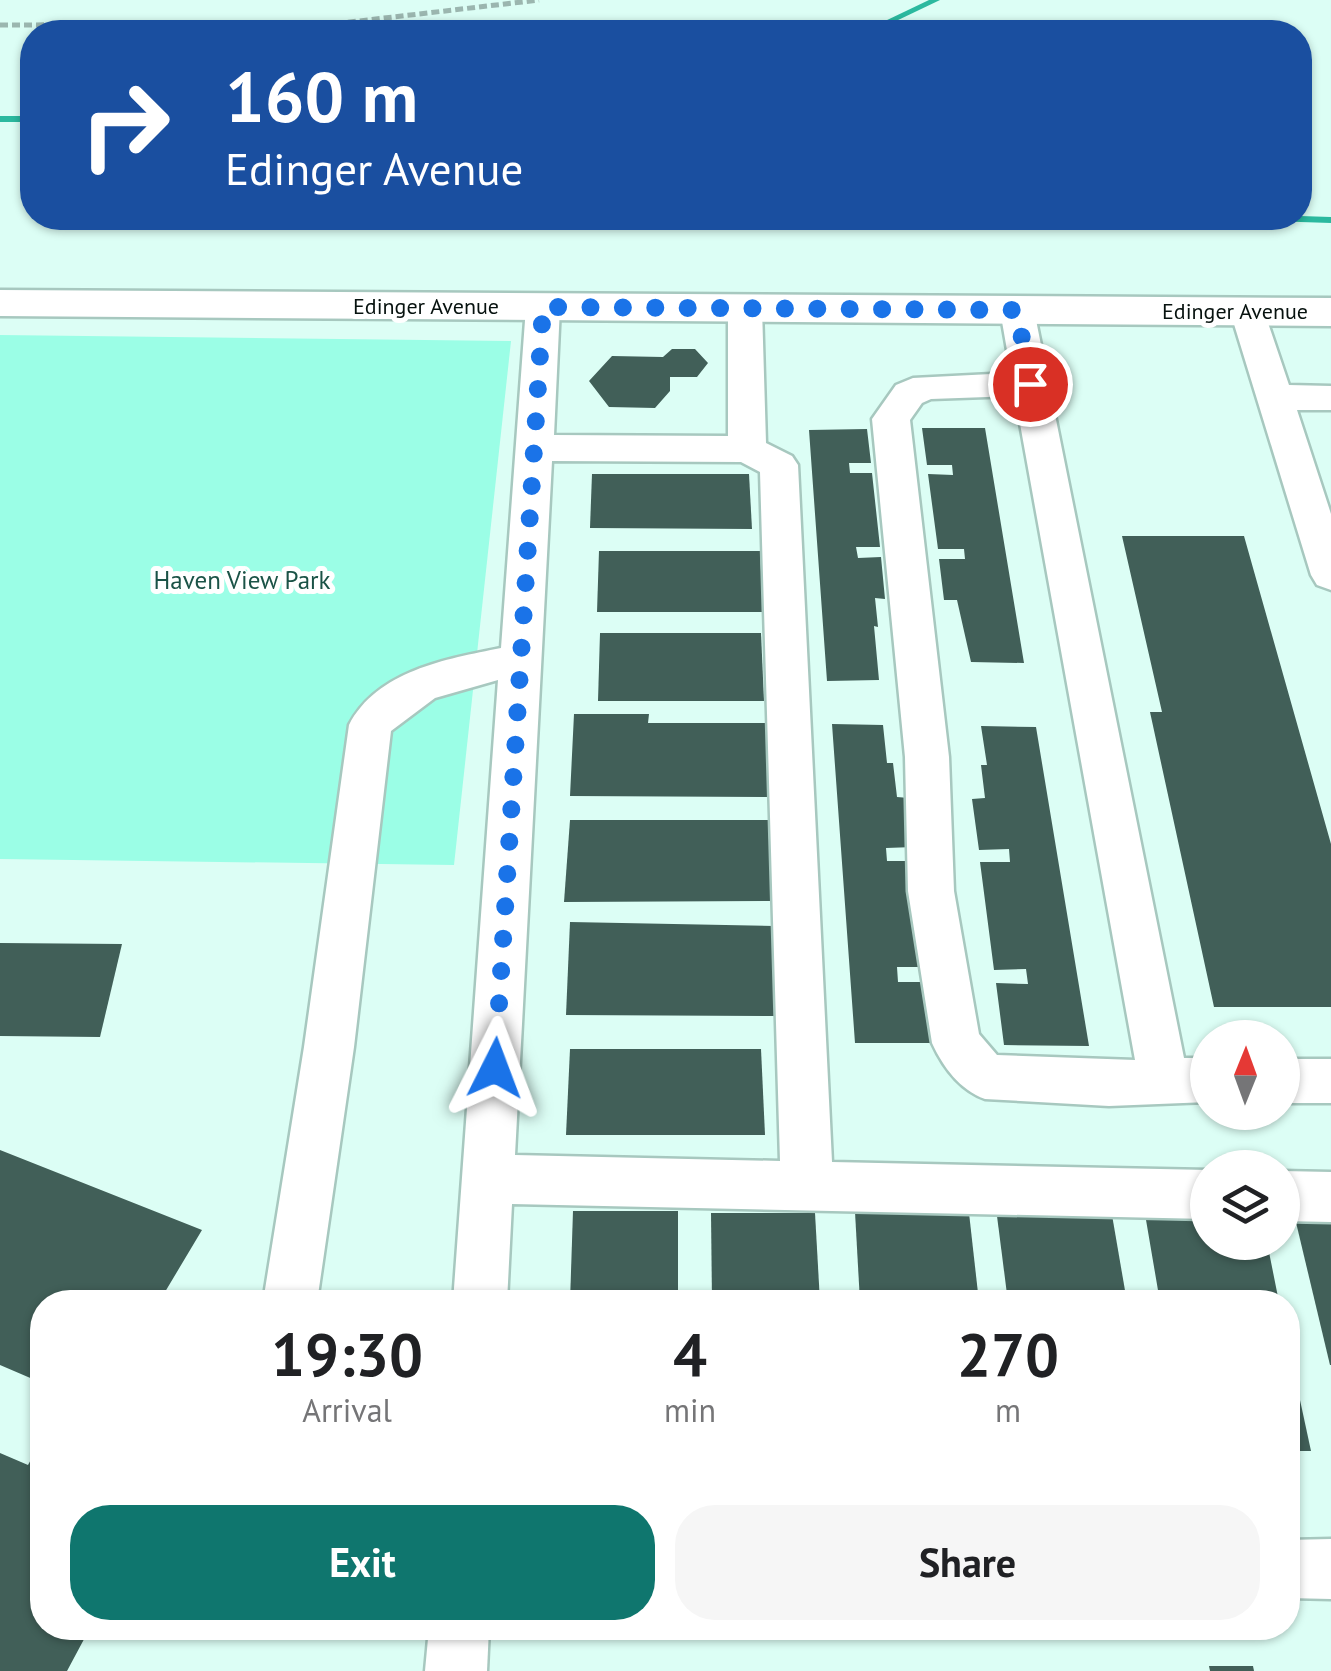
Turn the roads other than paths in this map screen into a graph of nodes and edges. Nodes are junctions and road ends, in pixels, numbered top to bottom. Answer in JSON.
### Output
{"nodes":[{"id":1,"x":0,"y":304,"type":"edge"},
{"id":2,"x":543,"y":307,"type":"junction"},
{"id":3,"x":745,"y":308,"type":"junction"},
{"id":4,"x":1017,"y":310,"type":"junction"},
{"id":5,"x":1246,"y":311,"type":"junction"},
{"id":6,"x":1331,"y":312,"type":"edge"},
{"id":7,"x":1030,"y":384,"type":"junction"},
{"id":8,"x":1274,"y":397,"type":"junction"},
{"id":9,"x":1331,"y":398,"type":"edge"},
{"id":10,"x":534,"y":448,"type":"junction"},
{"id":11,"x":746,"y":449,"type":"junction"},
{"id":12,"x":1328,"y":554,"type":"edge"},
{"id":13,"x":521,"y":659,"type":"junction"},
{"id":14,"x":1185,"y":1080,"type":"edge"},
{"id":15,"x":1300,"y":1081,"type":"edge"},
{"id":16,"x":1331,"y":1081,"type":"edge"},
{"id":17,"x":488,"y":1179,"type":"junction"},
{"id":18,"x":806,"y":1188,"type":"junction"},
{"id":19,"x":1190,"y":1195,"type":"edge"},
{"id":20,"x":1300,"y":1196,"type":"edge"},
{"id":21,"x":1331,"y":1197,"type":"edge"},
{"id":22,"x":292,"y":1290,"type":"edge"},
{"id":23,"x":481,"y":1290,"type":"edge"},
{"id":24,"x":1300,"y":1569,"type":"edge"},
{"id":25,"x":1331,"y":1570,"type":"edge"},
{"id":26,"x":458,"y":1640,"type":"edge"},
{"id":27,"x":456,"y":1671,"type":"edge"}],
"edges":[{"from":1,"to":2,"type":"main road","name":"Edinger Avenue"},
{"from":2,"to":3,"type":"main road","name":"Edinger Avenue"},
{"from":2,"to":10,"type":"street"},
{"from":3,"to":4,"type":"main road","name":"Edinger Avenue"},
{"from":3,"to":11,"type":"street"},
{"from":4,"to":5,"type":"main road","name":"Edinger Avenue"},
{"from":4,"to":7,"type":"street"},
{"from":5,"to":6,"type":"main road","name":"Edinger Avenue"},
{"from":5,"to":8,"type":"street"},
{"from":7,"to":14,"type":"street"},
{"from":7,"to":14,"type":"street"},
{"from":8,"to":9,"type":"street"},
{"from":8,"to":12,"type":"street"},
{"from":10,"to":11,"type":"street"},
{"from":10,"to":13,"type":"street"},
{"from":11,"to":18,"type":"street"},
{"from":13,"to":17,"type":"street"},
{"from":13,"to":22,"type":"street"},
{"from":15,"to":16,"type":"street"},
{"from":17,"to":18,"type":"street"},
{"from":17,"to":23,"type":"street"},
{"from":18,"to":19,"type":"street"},
{"from":20,"to":21,"type":"street"},
{"from":24,"to":25,"type":"street"},
{"from":26,"to":27,"type":"street"}]}
